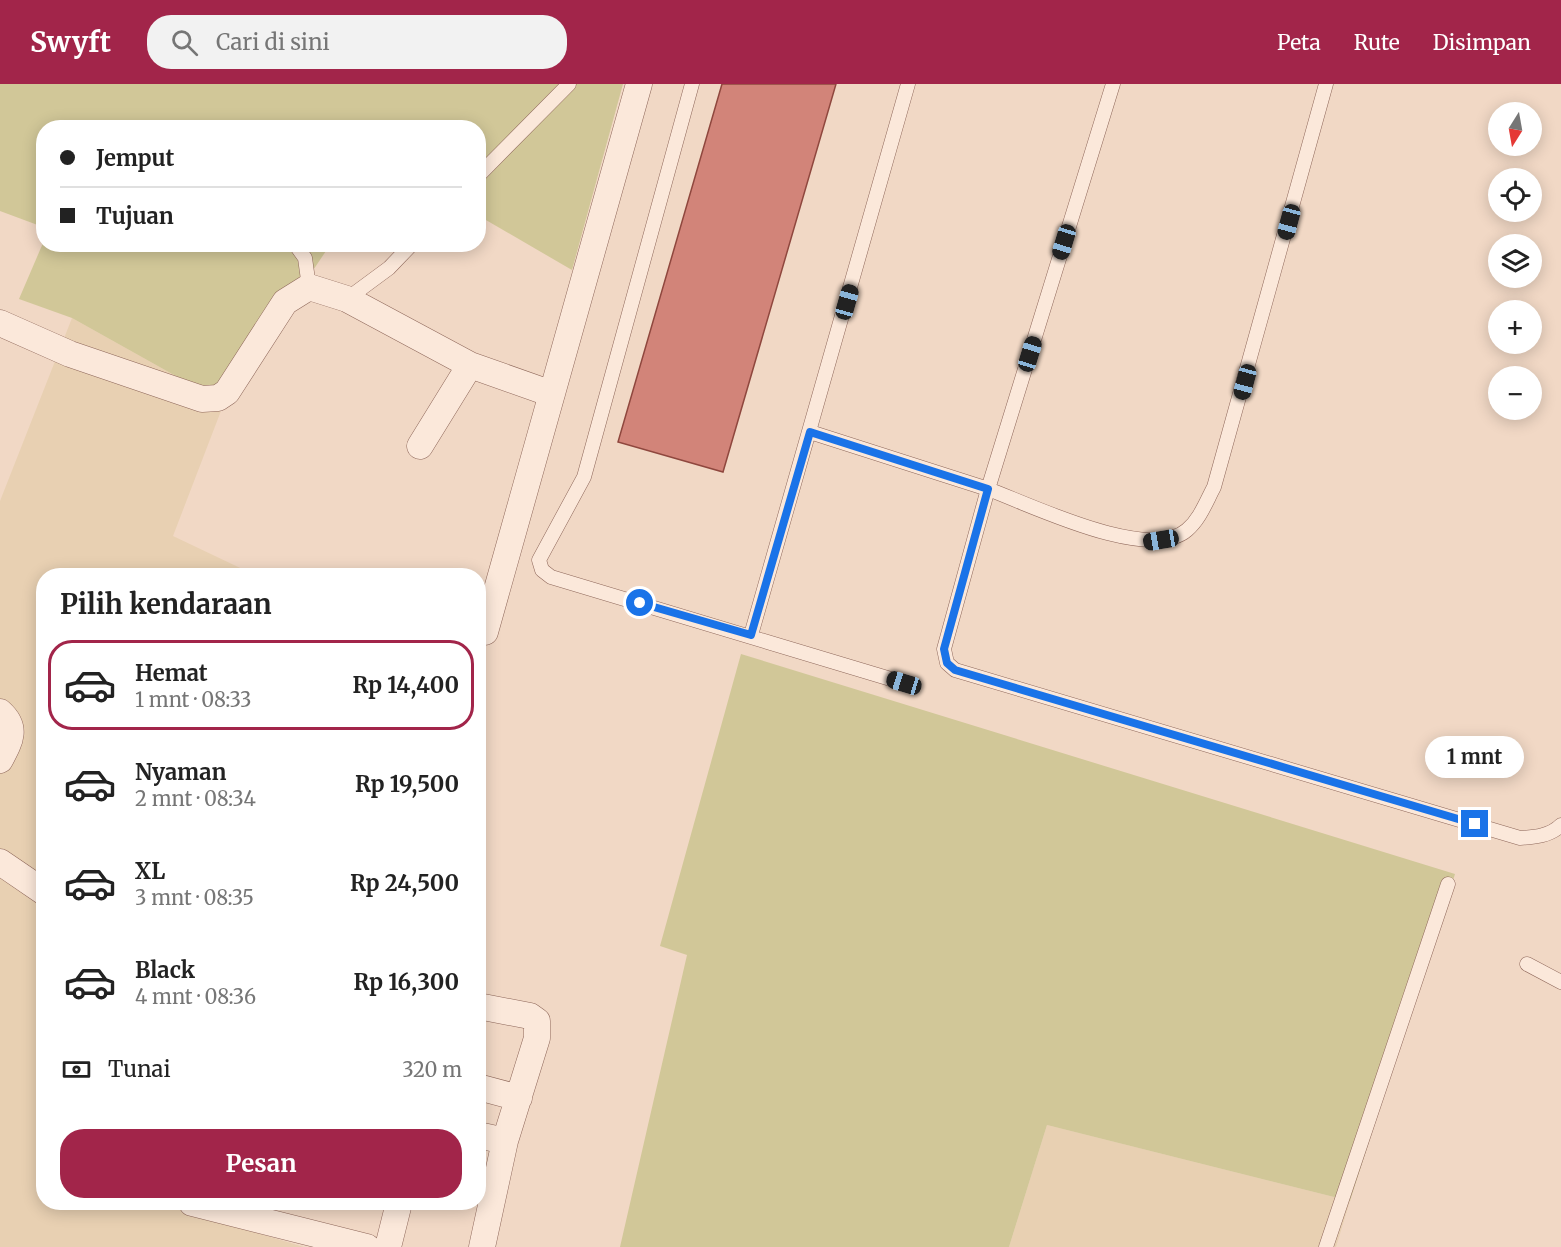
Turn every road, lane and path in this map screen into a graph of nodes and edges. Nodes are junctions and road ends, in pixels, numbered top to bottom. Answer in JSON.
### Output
{"nodes":[{"id":1,"x":569,"y":84,"type":"edge"},
{"id":2,"x":639,"y":84,"type":"edge"},
{"id":3,"x":692,"y":84,"type":"edge"},
{"id":4,"x":908,"y":84,"type":"edge"},
{"id":5,"x":1113,"y":84,"type":"edge"},
{"id":6,"x":1326,"y":84,"type":"edge"},
{"id":7,"x":486,"y":168,"type":"edge"},
{"id":8,"x":301,"y":252,"type":"edge"},
{"id":9,"x":404,"y":252,"type":"edge"},
{"id":10,"x":309,"y":287,"type":"junction"},
{"id":11,"x":347,"y":299,"type":"junction"},
{"id":12,"x":0,"y":323,"type":"edge"},
{"id":13,"x":470,"y":365,"type":"junction"},
{"id":14,"x":552,"y":394,"type":"junction"},
{"id":15,"x":810,"y":432,"type":"junction"},
{"id":16,"x":420,"y":446,"type":"dead end"},
{"id":17,"x":988,"y":489,"type":"junction"},
{"id":18,"x":486,"y":628,"type":"edge"},
{"id":19,"x":751,"y":635,"type":"junction"},
{"id":20,"x":904,"y":683,"type":"dead end"},
{"id":21,"x":0,"y":712,"type":"edge"},
{"id":22,"x":0,"y":760,"type":"edge"},
{"id":23,"x":1561,"y":825,"type":"edge"},
{"id":24,"x":0,"y":862,"type":"edge"},
{"id":25,"x":1448,"y":884,"type":"dead end"},
{"id":26,"x":36,"y":887,"type":"edge"},
{"id":27,"x":1527,"y":964,"type":"dead end"},
{"id":28,"x":1561,"y":982,"type":"edge"},
{"id":29,"x":486,"y":1007,"type":"edge"},
{"id":30,"x":486,"y":1089,"type":"edge"},
{"id":31,"x":519,"y":1098,"type":"junction"},
{"id":32,"x":486,"y":1137,"type":"edge"},
{"id":33,"x":505,"y":1141,"type":"junction"},
{"id":34,"x":220,"y":1210,"type":"edge"},
{"id":35,"x":395,"y":1210,"type":"edge"},
{"id":36,"x":367,"y":1247,"type":"edge"},
{"id":37,"x":388,"y":1247,"type":"edge"},
{"id":38,"x":482,"y":1247,"type":"edge"},
{"id":39,"x":1326,"y":1247,"type":"edge"}],
"edges":[{"from":1,"to":7,"type":"lane"},
{"from":2,"to":14,"type":"street"},
{"from":3,"to":19,"type":"lane"},
{"from":4,"to":15,"type":"lane"},
{"from":5,"to":17,"type":"lane"},
{"from":6,"to":17,"type":"lane"},
{"from":8,"to":10,"type":"lane"},
{"from":9,"to":11,"type":"lane"},
{"from":10,"to":11,"type":"street"},
{"from":10,"to":12,"type":"street"},
{"from":11,"to":13,"type":"street"},
{"from":13,"to":14,"type":"street"},
{"from":13,"to":16,"type":"street"},
{"from":14,"to":18,"type":"street"},
{"from":15,"to":17,"type":"lane"},
{"from":15,"to":19,"type":"lane"},
{"from":17,"to":23,"type":"lane"},
{"from":19,"to":20,"type":"lane"},
{"from":21,"to":22,"type":"street"},
{"from":24,"to":26,"type":"street"},
{"from":25,"to":39,"type":"lane"},
{"from":27,"to":28,"type":"lane"},
{"from":29,"to":31,"type":"street"},
{"from":30,"to":31,"type":"street"},
{"from":31,"to":33,"type":"street"},
{"from":32,"to":33,"type":"street"},
{"from":33,"to":38,"type":"street"},
{"from":34,"to":36,"type":"street"},
{"from":35,"to":37,"type":"street"}]}
